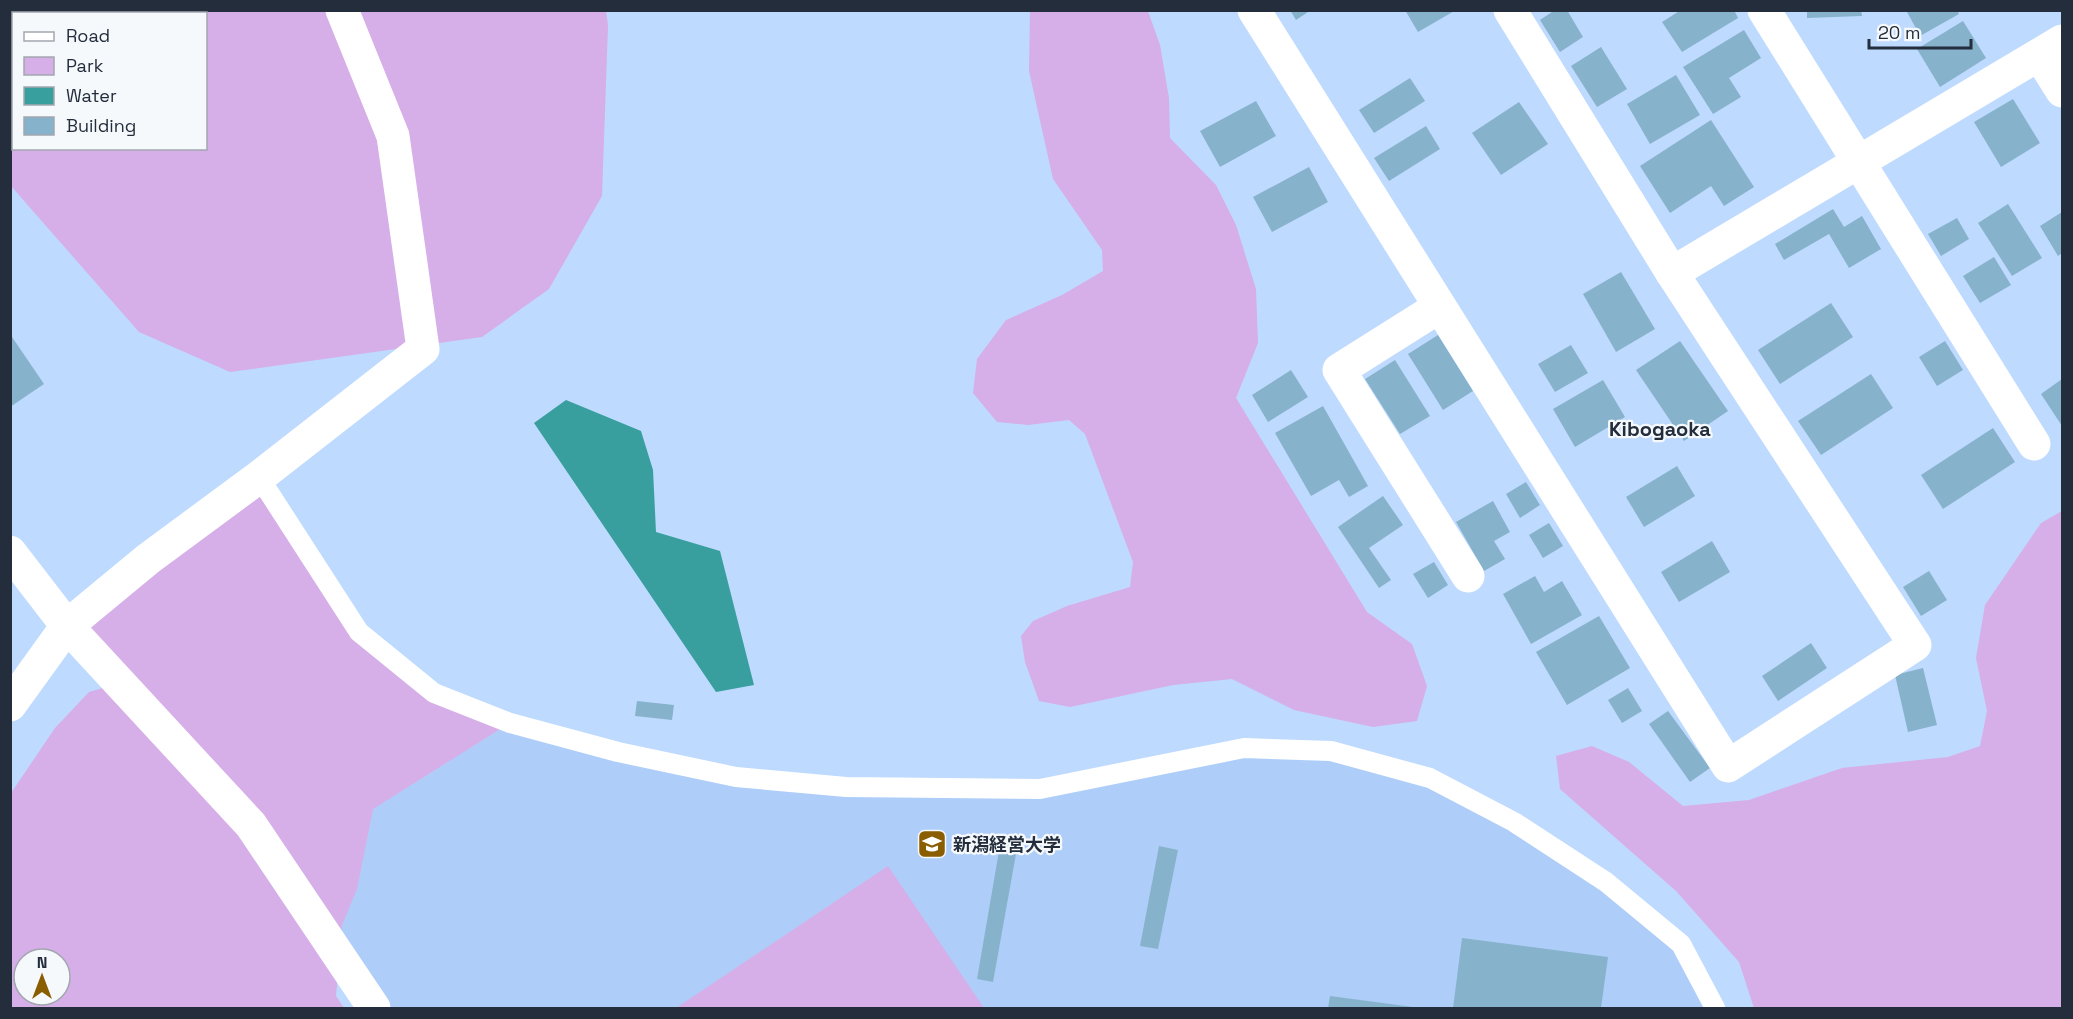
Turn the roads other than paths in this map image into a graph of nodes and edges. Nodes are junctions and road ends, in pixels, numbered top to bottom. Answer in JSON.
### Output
{"nodes":[{"id":1,"x":342,"y":10,"type":"edge"},
{"id":2,"x":1254,"y":10,"type":"edge"},
{"id":3,"x":1510,"y":10,"type":"edge"},
{"id":4,"x":1764,"y":10,"type":"edge"},
{"id":5,"x":2051,"y":48,"type":"edge"},
{"id":6,"x":2062,"y":91,"type":"edge"},
{"id":7,"x":1859,"y":162,"type":"junction"},
{"id":8,"x":1672,"y":273,"type":"junction"},
{"id":9,"x":1440,"y":307,"type":"junction"},
{"id":10,"x":2034,"y":444,"type":"dead end"},
{"id":11,"x":259,"y":477,"type":"junction"},
{"id":12,"x":10,"y":552,"type":"edge"},
{"id":13,"x":1468,"y":576,"type":"dead end"},
{"id":14,"x":67,"y":626,"type":"junction"},
{"id":15,"x":10,"y":705,"type":"edge"},
{"id":16,"x":374,"y":1008,"type":"edge"},
{"id":17,"x":1715,"y":1008,"type":"edge"}],
"edges":[{"from":1,"to":11,"type":"street"},
{"from":2,"to":9,"type":"street"},
{"from":3,"to":8,"type":"street"},
{"from":4,"to":7,"type":"street"},
{"from":5,"to":6,"type":"street"},
{"from":5,"to":7,"type":"street"},
{"from":7,"to":8,"type":"street"},
{"from":7,"to":10,"type":"street"},
{"from":8,"to":9,"type":"street"},
{"from":9,"to":13,"type":"street"},
{"from":11,"to":14,"type":"street"},
{"from":11,"to":17,"type":"lane"},
{"from":12,"to":14,"type":"street"},
{"from":14,"to":15,"type":"street"},
{"from":14,"to":16,"type":"street"}]}
